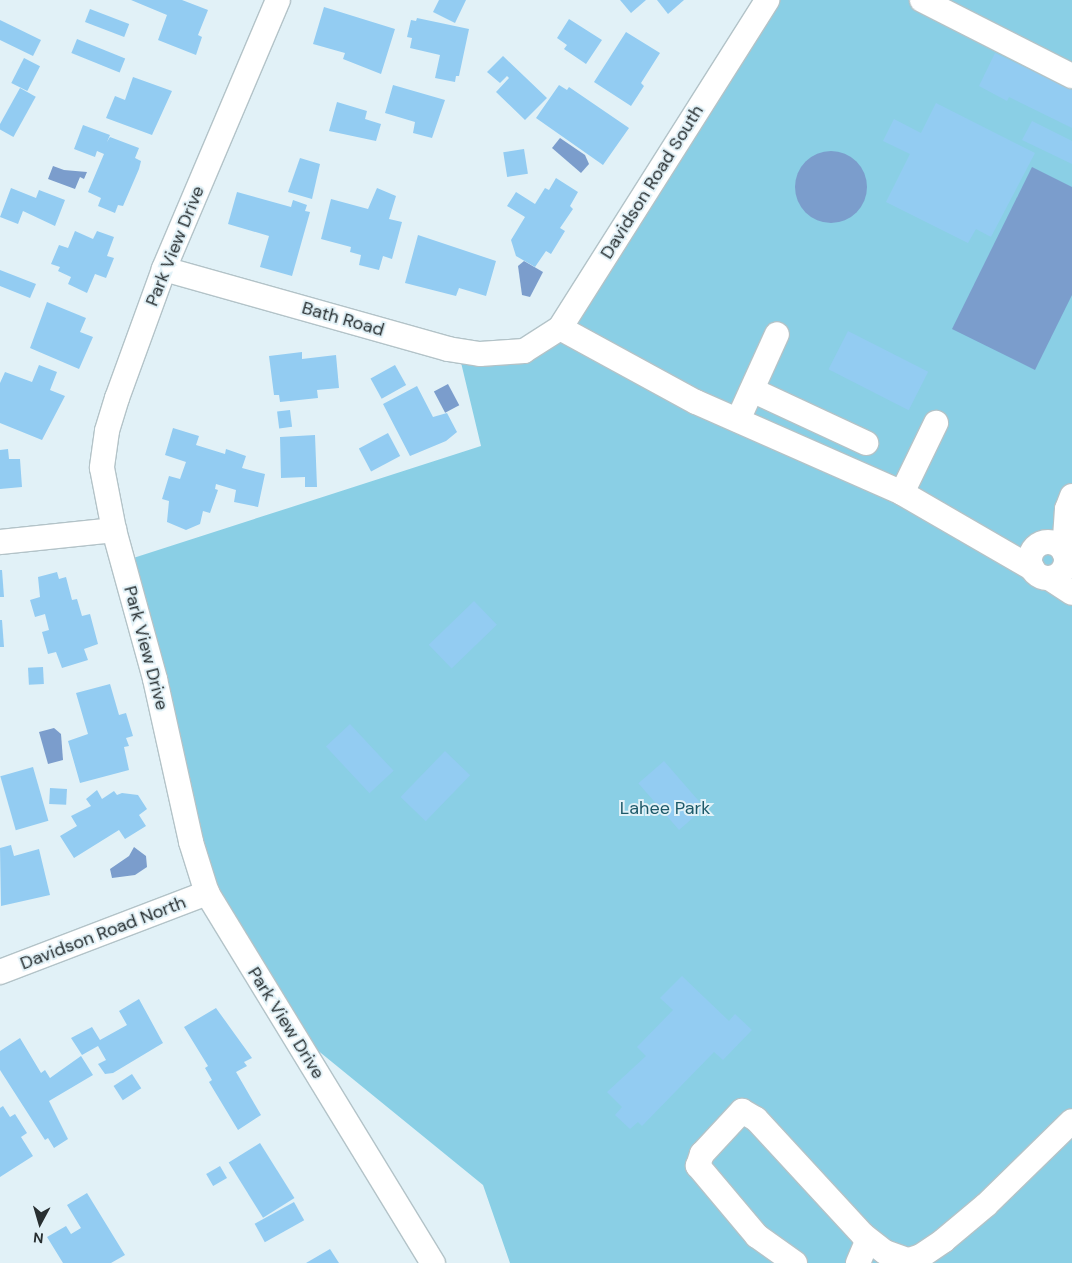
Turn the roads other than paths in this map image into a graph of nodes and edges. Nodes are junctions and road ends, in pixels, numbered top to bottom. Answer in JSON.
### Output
{"nodes":[{"id":1,"x":278,"y":0,"type":"edge"},
{"id":2,"x":768,"y":0,"type":"edge"},
{"id":3,"x":922,"y":0,"type":"edge"},
{"id":4,"x":1072,"y":76,"type":"edge"},
{"id":5,"x":164,"y":269,"type":"junction"},
{"id":6,"x":560,"y":328,"type":"junction"},
{"id":7,"x":777,"y":334,"type":"dead end"},
{"id":8,"x":524,"y":350,"type":"joint"},
{"id":9,"x":752,"y":390,"type":"junction"},
{"id":10,"x":738,"y":420,"type":"junction"},
{"id":11,"x":936,"y":422,"type":"dead end"},
{"id":12,"x":866,"y":443,"type":"dead end"},
{"id":13,"x":902,"y":493,"type":"junction"},
{"id":14,"x":1070,"y":503,"type":"edge"},
{"id":15,"x":114,"y":530,"type":"junction"},
{"id":16,"x":0,"y":542,"type":"edge"},
{"id":17,"x":1067,"y":557,"type":"edge"},
{"id":18,"x":1039,"y":560,"type":"junction"},
{"id":19,"x":1072,"y":593,"type":"edge"},
{"id":20,"x":207,"y":893,"type":"junction"},
{"id":21,"x":0,"y":972,"type":"edge"},
{"id":22,"x":1072,"y":1120,"type":"edge"},
{"id":23,"x":868,"y":1240,"type":"junction"},
{"id":24,"x":904,"y":1262,"type":"edge"},
{"id":25,"x":433,"y":1263,"type":"edge"},
{"id":26,"x":794,"y":1263,"type":"edge"},
{"id":27,"x":858,"y":1263,"type":"edge"}],
"edges":[{"from":1,"to":5,"type":"street","name":"Park View Drive"},
{"from":2,"to":6,"type":"street","name":"Davidson Road South"},
{"from":3,"to":4,"type":"street"},
{"from":5,"to":8,"type":"street","name":"Bath Road"},
{"from":5,"to":15,"type":"street","name":"Park View Drive"},
{"from":6,"to":8,"type":"street","name":"Davidson Road South"},
{"from":6,"to":10,"type":"street"},
{"from":7,"to":9,"type":"street"},
{"from":9,"to":10,"type":"street"},
{"from":9,"to":12,"type":"street"},
{"from":10,"to":13,"type":"street"},
{"from":11,"to":13,"type":"street"},
{"from":13,"to":18,"type":"street"},
{"from":14,"to":17,"type":"street"},
{"from":14,"to":18,"type":"street"},
{"from":15,"to":16,"type":"street"},
{"from":15,"to":20,"type":"street","name":"Park View Drive"},
{"from":17,"to":18,"type":"street"},
{"from":18,"to":19,"type":"street"},
{"from":20,"to":21,"type":"street","name":"Davidson Road North"},
{"from":20,"to":25,"type":"street","name":"Park View Drive"},
{"from":22,"to":24,"type":"street"},
{"from":23,"to":24,"type":"street"},
{"from":23,"to":26,"type":"street"},
{"from":23,"to":27,"type":"street"}]}
